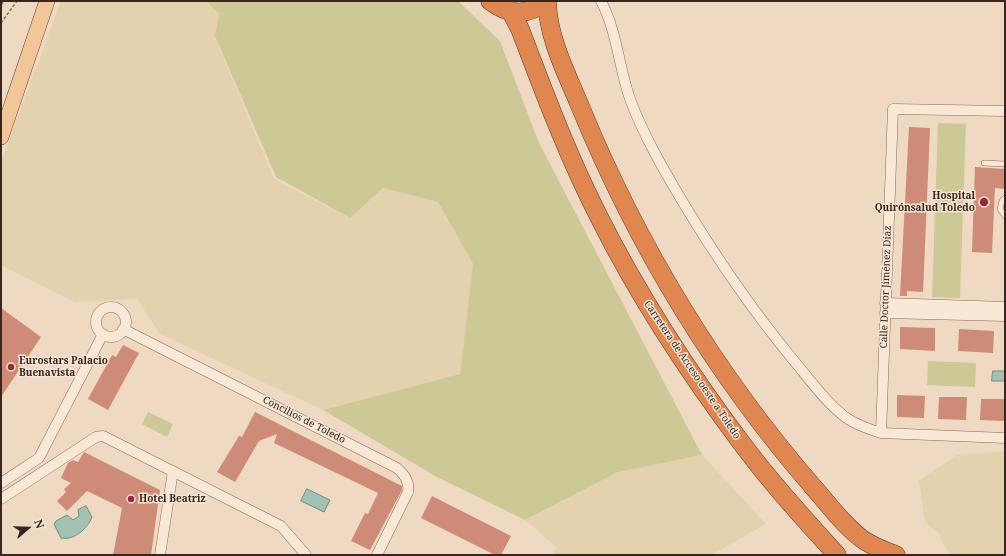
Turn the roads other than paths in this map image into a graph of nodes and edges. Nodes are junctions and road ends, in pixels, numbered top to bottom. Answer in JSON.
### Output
{"nodes":[{"id":1,"x":47,"y":1,"type":"edge"},
{"id":2,"x":490,"y":1,"type":"edge"},
{"id":3,"x":546,"y":1,"type":"edge"},
{"id":4,"x":601,"y":1,"type":"edge"},
{"id":5,"x":511,"y":12,"type":"junction"},
{"id":6,"x":1005,"y":111,"type":"edge"},
{"id":7,"x":1,"y":137,"type":"edge"},
{"id":8,"x":984,"y":163,"type":"dead end"},
{"id":9,"x":1005,"y":164,"type":"edge"},
{"id":10,"x":1005,"y":198,"type":"edge"},
{"id":11,"x":1005,"y":216,"type":"edge"},
{"id":12,"x":1005,"y":307,"type":"edge"},
{"id":13,"x":885,"y":308,"type":"junction"},
{"id":14,"x":1005,"y":316,"type":"edge"},
{"id":15,"x":123,"y":329,"type":"junction"},
{"id":16,"x":103,"y":334,"type":"junction"},
{"id":17,"x":881,"y":433,"type":"junction"},
{"id":18,"x":1005,"y":438,"type":"edge"},
{"id":19,"x":173,"y":471,"type":"junction"},
{"id":20,"x":1,"y":483,"type":"edge"},
{"id":21,"x":1,"y":498,"type":"edge"},
{"id":22,"x":160,"y":555,"type":"edge"},
{"id":23,"x":306,"y":555,"type":"edge"},
{"id":24,"x":377,"y":555,"type":"edge"},
{"id":25,"x":837,"y":555,"type":"edge"},
{"id":26,"x":896,"y":555,"type":"edge"}],
"edges":[{"from":1,"to":7,"type":"main road"},
{"from":2,"to":5,"type":"highway"},
{"from":3,"to":5,"type":"highway"},
{"from":3,"to":26,"type":"highway"},
{"from":4,"to":17,"type":"street"},
{"from":5,"to":25,"type":"highway","name":"Carretera de Acceso oeste a Toledo"},
{"from":6,"to":13,"type":"street","name":"Calle Doctor Jiménez Díaz"},
{"from":8,"to":9,"type":"lane"},
{"from":10,"to":11,"type":"lane"},
{"from":12,"to":13,"type":"street"},
{"from":13,"to":14,"type":"street"},
{"from":13,"to":17,"type":"street","name":"Calle Doctor Jiménez Díaz"},
{"from":15,"to":16,"type":"street"},
{"from":15,"to":16,"type":"street"},
{"from":15,"to":24,"type":"street","name":"Concilios de Toledo"},
{"from":16,"to":20,"type":"street"},
{"from":17,"to":18,"type":"street"},
{"from":19,"to":21,"type":"street"},
{"from":19,"to":22,"type":"street"},
{"from":19,"to":23,"type":"street"}]}
